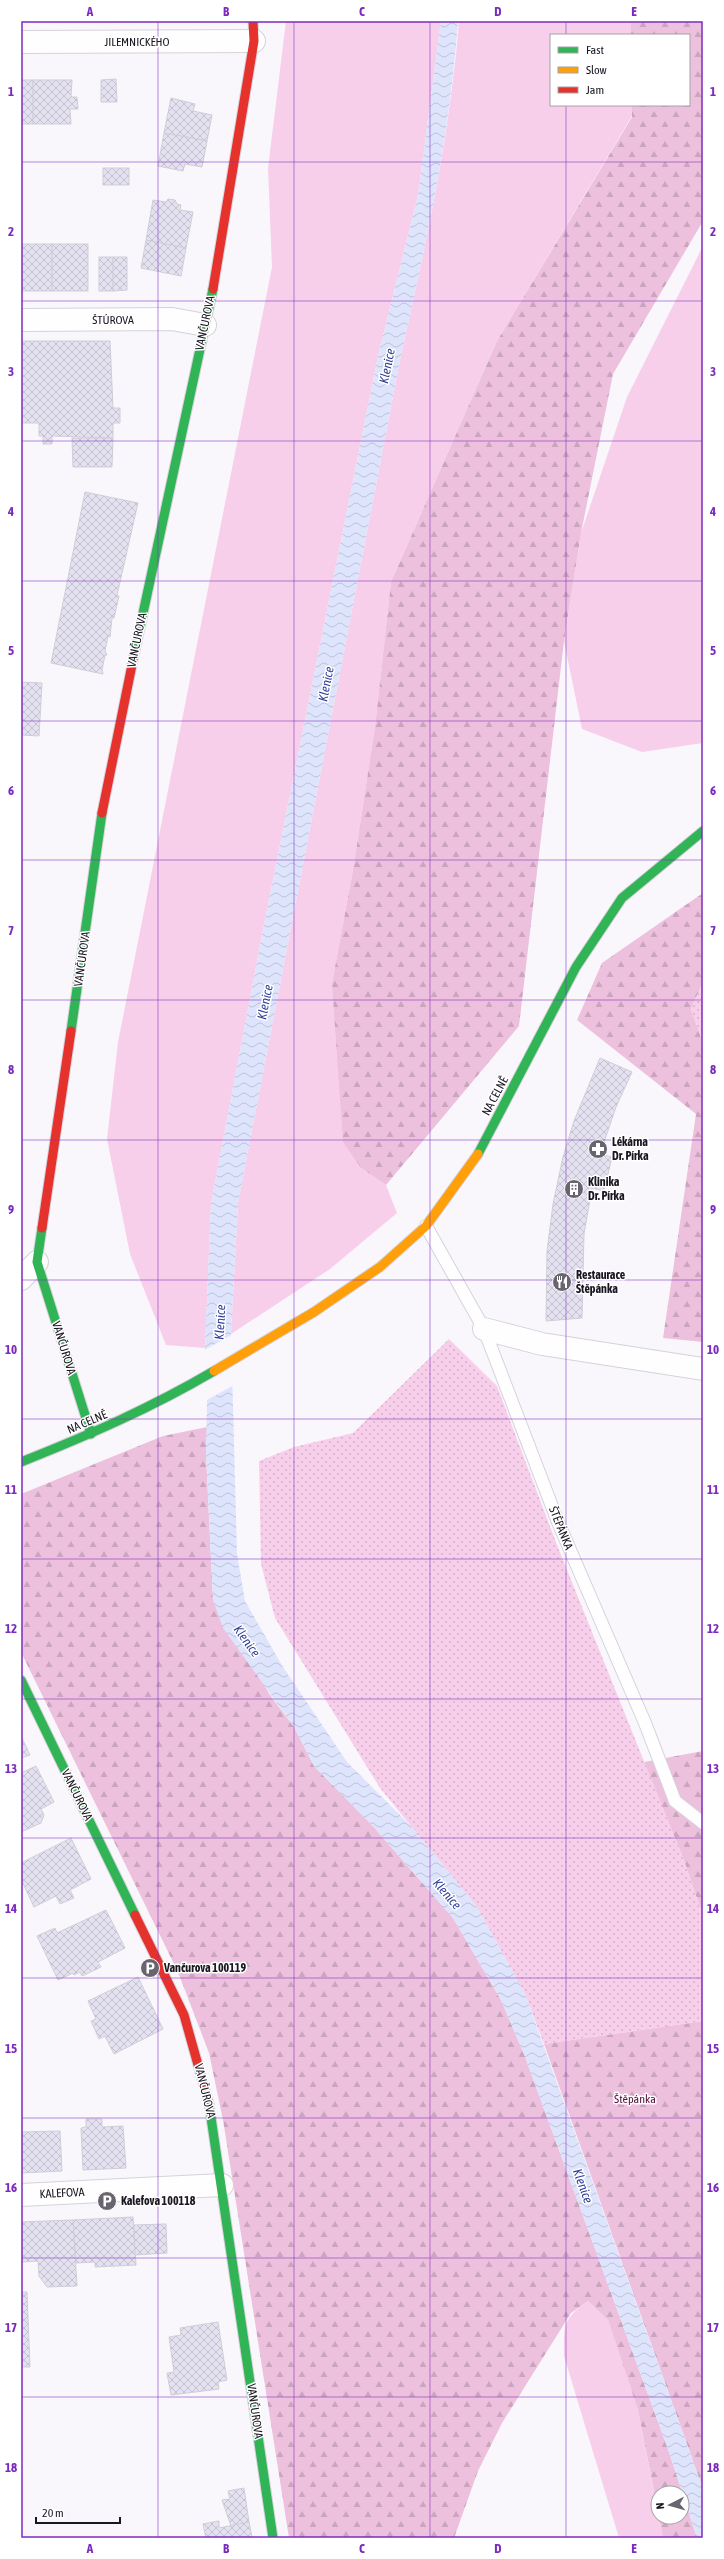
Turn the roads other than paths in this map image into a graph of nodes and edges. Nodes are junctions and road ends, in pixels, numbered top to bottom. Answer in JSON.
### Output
{"nodes":[{"id":1,"x":253,"y":31,"type":"edge"},
{"id":2,"x":21,"y":42,"type":"edge"},
{"id":3,"x":21,"y":320,"type":"edge"},
{"id":4,"x":205,"y":325,"type":"junction"},
{"id":5,"x":703,"y":831,"type":"edge"},
{"id":6,"x":426,"y":1226,"type":"junction"},
{"id":7,"x":37,"y":1262,"type":"junction"},
{"id":8,"x":21,"y":1279,"type":"edge"},
{"id":9,"x":484,"y":1329,"type":"junction"},
{"id":10,"x":703,"y":1369,"type":"edge"},
{"id":11,"x":91,"y":1434,"type":"junction"},
{"id":12,"x":21,"y":1462,"type":"edge"},
{"id":13,"x":21,"y":1680,"type":"edge"},
{"id":14,"x":703,"y":1823,"type":"edge"},
{"id":15,"x":222,"y":2185,"type":"junction"},
{"id":16,"x":21,"y":2196,"type":"edge"},
{"id":17,"x":273,"y":2538,"type":"edge"}],
"edges":[{"from":1,"to":2,"type":"street","name":"JILEMNICKÉHO"},
{"from":1,"to":4,"type":"street","name":"VANČUROVA"},
{"from":3,"to":4,"type":"street","name":"ŠTÚROVA"},
{"from":4,"to":7,"type":"street","name":"VANČUROVA"},
{"from":5,"to":6,"type":"street","name":"NA CELNĚ"},
{"from":6,"to":9,"type":"lane","name":"ŠTĚPÁNKA"},
{"from":6,"to":11,"type":"street","name":"NA CELNĚ"},
{"from":7,"to":8,"type":"street"},
{"from":7,"to":11,"type":"street","name":"VANČUROVA"},
{"from":9,"to":10,"type":"street"},
{"from":9,"to":14,"type":"lane","name":"ŠTĚPÁNKA"},
{"from":11,"to":12,"type":"street","name":"NA CELNĚ"},
{"from":13,"to":15,"type":"street","name":"VANČUROVA"},
{"from":15,"to":16,"type":"street","name":"KALEFOVA"},
{"from":15,"to":17,"type":"street","name":"VANČUROVA"}]}
